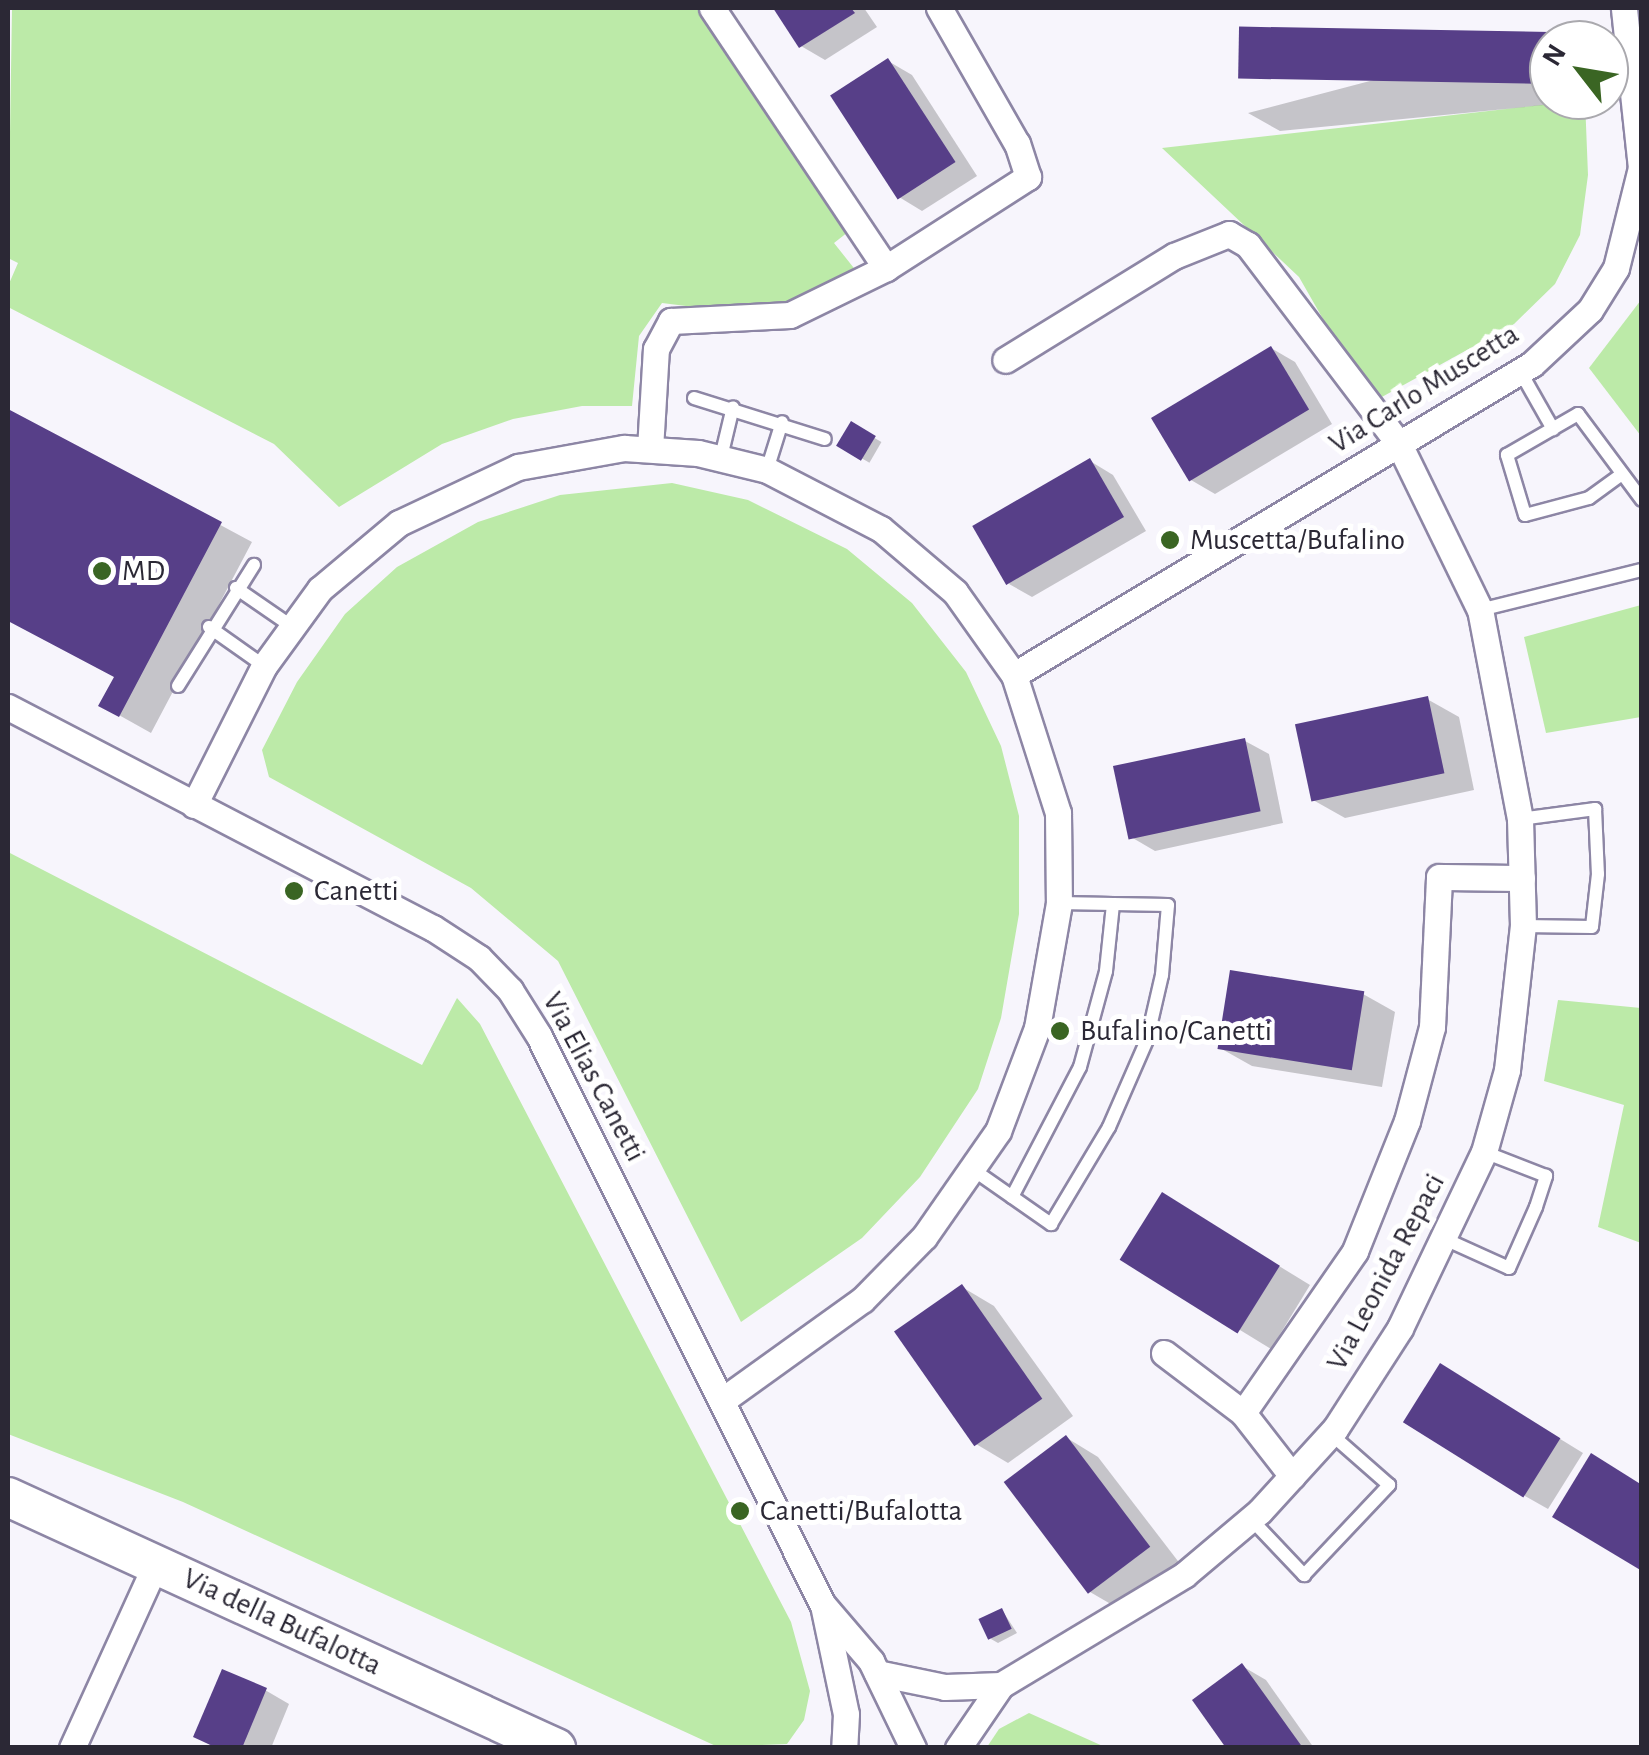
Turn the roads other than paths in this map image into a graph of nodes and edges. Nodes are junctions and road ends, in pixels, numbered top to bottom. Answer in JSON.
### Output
{"nodes":[{"id":1,"x":712,"y":8,"type":"edge"},
{"id":2,"x":938,"y":8,"type":"edge"},
{"id":3,"x":1624,"y":8,"type":"edge"},
{"id":4,"x":886,"y":268,"type":"junction"},
{"id":5,"x":1005,"y":360,"type":"dead end"},
{"id":6,"x":1520,"y":372,"type":"junction"},
{"id":7,"x":694,"y":398,"type":"dead end"},
{"id":8,"x":733,"y":407,"type":"junction"},
{"id":9,"x":782,"y":422,"type":"junction"},
{"id":10,"x":1553,"y":429,"type":"junction"},
{"id":11,"x":825,"y":439,"type":"dead end"},
{"id":12,"x":1399,"y":444,"type":"junction"},
{"id":13,"x":650,"y":449,"type":"junction"},
{"id":14,"x":720,"y":457,"type":"junction"},
{"id":15,"x":767,"y":470,"type":"junction"},
{"id":16,"x":1622,"y":474,"type":"junction"},
{"id":17,"x":1642,"y":500,"type":"edge"},
{"id":18,"x":254,"y":565,"type":"dead end"},
{"id":19,"x":1642,"y":570,"type":"edge"},
{"id":20,"x":236,"y":588,"type":"junction"},
{"id":21,"x":1480,"y":610,"type":"junction"},
{"id":22,"x":291,"y":626,"type":"junction"},
{"id":23,"x":209,"y":627,"type":"junction"},
{"id":24,"x":264,"y":666,"type":"junction"},
{"id":25,"x":1014,"y":675,"type":"junction"},
{"id":26,"x":178,"y":686,"type":"dead end"},
{"id":27,"x":8,"y":706,"type":"edge"},
{"id":28,"x":194,"y":804,"type":"junction"},
{"id":29,"x":1520,"y":819,"type":"junction"},
{"id":30,"x":1522,"y":878,"type":"junction"},
{"id":31,"x":1059,"y":902,"type":"junction"},
{"id":32,"x":1113,"y":904,"type":"junction"},
{"id":33,"x":1523,"y":926,"type":"junction"},
{"id":34,"x":1484,"y":1152,"type":"junction"},
{"id":35,"x":975,"y":1171,"type":"junction"},
{"id":36,"x":1012,"y":1197,"type":"junction"},
{"id":37,"x":1447,"y":1240,"type":"junction"},
{"id":38,"x":1164,"y":1353,"type":"dead end"},
{"id":39,"x":724,"y":1399,"type":"junction"},
{"id":40,"x":1243,"y":1413,"type":"junction"},
{"id":41,"x":1331,"y":1434,"type":"junction"},
{"id":42,"x":1292,"y":1476,"type":"junction"},
{"id":43,"x":8,"y":1497,"type":"edge"},
{"id":44,"x":1250,"y":1518,"type":"junction"},
{"id":45,"x":156,"y":1564,"type":"junction"},
{"id":46,"x":823,"y":1606,"type":"junction"},
{"id":47,"x":878,"y":1674,"type":"junction"},
{"id":48,"x":1000,"y":1686,"type":"junction"},
{"id":49,"x":846,"y":1714,"type":"junction"},
{"id":50,"x":901,"y":1718,"type":"junction"},
{"id":51,"x":72,"y":1748,"type":"edge"},
{"id":52,"x":556,"y":1748,"type":"edge"},
{"id":53,"x":825,"y":1748,"type":"edge"},
{"id":54,"x":844,"y":1748,"type":"edge"},
{"id":55,"x":900,"y":1748,"type":"edge"},
{"id":56,"x":912,"y":1748,"type":"edge"},
{"id":57,"x":958,"y":1748,"type":"edge"}],
"edges":[{"from":1,"to":4,"type":"street"},
{"from":2,"to":4,"type":"street"},
{"from":3,"to":6,"type":"street","name":"Via Carlo Muscetta"},
{"from":4,"to":13,"type":"street"},
{"from":5,"to":12,"type":"street","name":"Via Leonida Repaci"},
{"from":6,"to":10,"type":"lane"},
{"from":6,"to":12,"type":"street","name":"Via Carlo Muscetta"},
{"from":7,"to":8,"type":"lane"},
{"from":8,"to":9,"type":"lane"},
{"from":8,"to":14,"type":"lane"},
{"from":9,"to":11,"type":"lane"},
{"from":9,"to":15,"type":"lane"},
{"from":10,"to":16,"type":"lane"},
{"from":10,"to":16,"type":"lane"},
{"from":12,"to":21,"type":"street","name":"Via Leonida Repaci"},
{"from":12,"to":25,"type":"street","name":"Via Carlo Muscetta"},
{"from":13,"to":14,"type":"street"},
{"from":13,"to":22,"type":"street"},
{"from":14,"to":15,"type":"street"},
{"from":15,"to":25,"type":"street"},
{"from":16,"to":17,"type":"lane"},
{"from":18,"to":20,"type":"lane"},
{"from":19,"to":21,"type":"lane"},
{"from":20,"to":22,"type":"lane"},
{"from":20,"to":23,"type":"lane"},
{"from":21,"to":29,"type":"street","name":"Via Leonida Repaci"},
{"from":22,"to":24,"type":"street"},
{"from":23,"to":24,"type":"lane"},
{"from":23,"to":26,"type":"lane"},
{"from":24,"to":28,"type":"street"},
{"from":25,"to":31,"type":"street"},
{"from":27,"to":28,"type":"street","name":"Via Elias Canetti"},
{"from":28,"to":39,"type":"street","name":"Via Elias Canetti"},
{"from":29,"to":30,"type":"street","name":"Via Leonida Repaci"},
{"from":29,"to":33,"type":"lane"},
{"from":30,"to":33,"type":"street","name":"Via Leonida Repaci"},
{"from":30,"to":40,"type":"street"},
{"from":31,"to":32,"type":"lane"},
{"from":31,"to":35,"type":"street"},
{"from":32,"to":36,"type":"lane"},
{"from":32,"to":36,"type":"lane"},
{"from":33,"to":34,"type":"street","name":"Via Leonida Repaci"},
{"from":34,"to":37,"type":"street","name":"Via Leonida Repaci"},
{"from":34,"to":37,"type":"lane"},
{"from":35,"to":36,"type":"lane"},
{"from":35,"to":39,"type":"street"},
{"from":37,"to":41,"type":"street","name":"Via Leonida Repaci"},
{"from":38,"to":40,"type":"street"},
{"from":39,"to":46,"type":"street","name":"Via Elias Canetti"},
{"from":40,"to":42,"type":"street"},
{"from":41,"to":42,"type":"street","name":"Via Leonida Repaci"},
{"from":41,"to":44,"type":"lane"},
{"from":42,"to":44,"type":"street","name":"Via Leonida Repaci"},
{"from":43,"to":45,"type":"street","name":"Via della Bufalotta"},
{"from":44,"to":48,"type":"street","name":"Via Leonida Repaci"},
{"from":45,"to":51,"type":"street"},
{"from":45,"to":52,"type":"street","name":"Via della Bufalotta"},
{"from":46,"to":47,"type":"street"},
{"from":46,"to":49,"type":"street"},
{"from":47,"to":48,"type":"street"},
{"from":47,"to":50,"type":"street"},
{"from":48,"to":57,"type":"street","name":"Via Leonida Repaci"},
{"from":49,"to":53,"type":"street"},
{"from":49,"to":54,"type":"street"},
{"from":50,"to":55,"type":"street"},
{"from":50,"to":56,"type":"street"}]}
